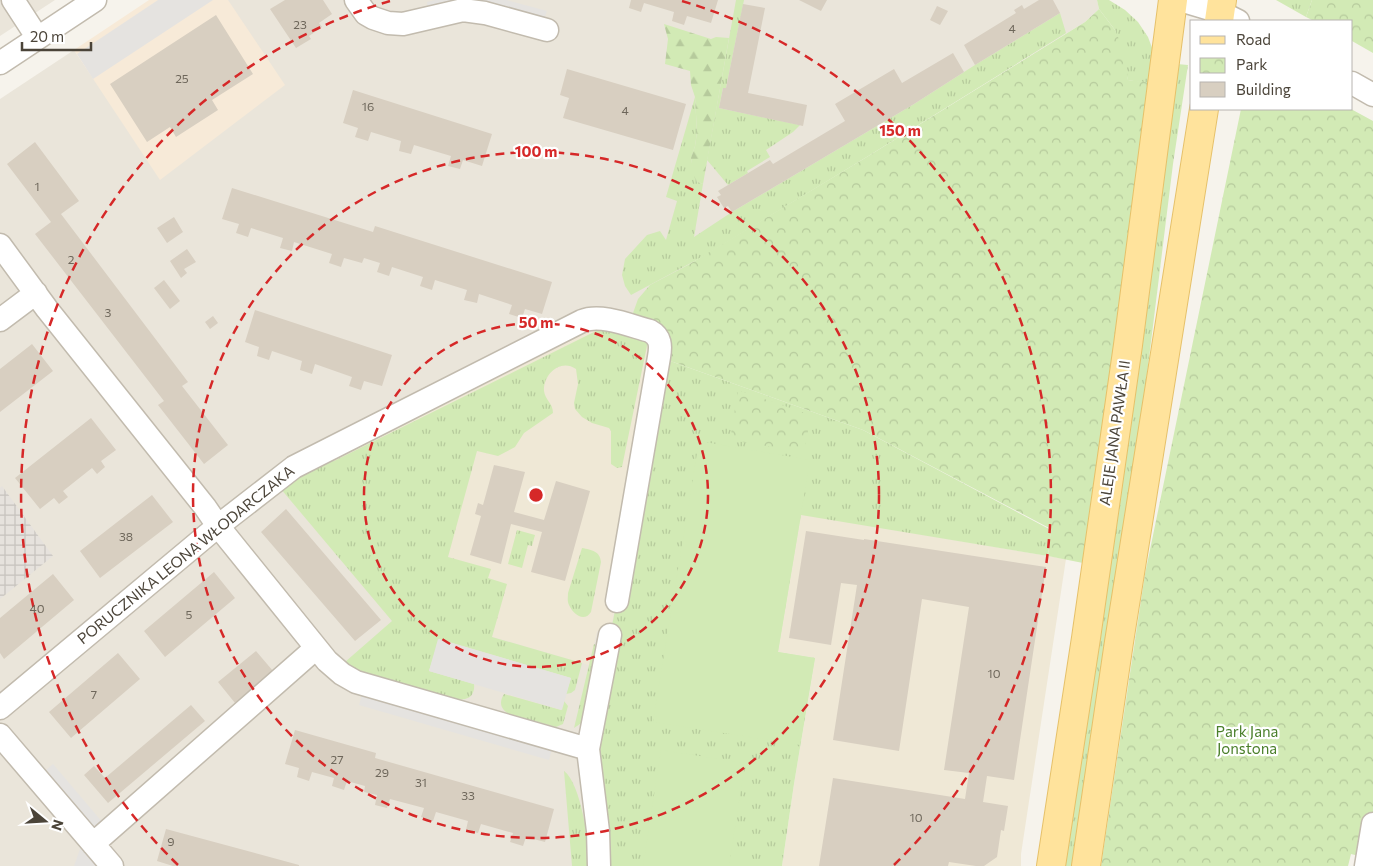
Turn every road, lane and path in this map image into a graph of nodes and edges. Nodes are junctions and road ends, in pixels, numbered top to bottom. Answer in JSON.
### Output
{"nodes":[{"id":1,"x":13,"y":0,"type":"edge"},
{"id":2,"x":96,"y":0,"type":"edge"},
{"id":3,"x":356,"y":0,"type":"edge"},
{"id":4,"x":1173,"y":0,"type":"edge"},
{"id":5,"x":1180,"y":0,"type":"edge"},
{"id":6,"x":1225,"y":14,"type":"edge"},
{"id":7,"x":547,"y":30,"type":"dead end"},
{"id":8,"x":37,"y":37,"type":"junction"},
{"id":9,"x":0,"y":63,"type":"edge"},
{"id":10,"x":1353,"y":84,"type":"edge"},
{"id":11,"x":1373,"y":95,"type":"edge"},
{"id":12,"x":1204,"y":110,"type":"edge"},
{"id":13,"x":0,"y":244,"type":"edge"},
{"id":14,"x":36,"y":293,"type":"junction"},
{"id":15,"x":0,"y":320,"type":"edge"},
{"id":16,"x":218,"y":526,"type":"junction"},
{"id":17,"x":617,"y":601,"type":"dead end"},
{"id":18,"x":610,"y":635,"type":"dead end"},
{"id":19,"x":316,"y":648,"type":"junction"},
{"id":20,"x":0,"y":708,"type":"edge"},
{"id":21,"x":0,"y":735,"type":"edge"},
{"id":22,"x":588,"y":749,"type":"junction"},
{"id":23,"x":1373,"y":824,"type":"edge"},
{"id":24,"x":93,"y":844,"type":"junction"},
{"id":25,"x":112,"y":866,"type":"edge"},
{"id":26,"x":599,"y":866,"type":"edge"},
{"id":27,"x":1051,"y":866,"type":"edge"},
{"id":28,"x":1086,"y":866,"type":"edge"},
{"id":29,"x":1366,"y":866,"type":"edge"}],
"edges":[{"from":1,"to":8,"type":"street"},
{"from":2,"to":8,"type":"street"},
{"from":3,"to":7,"type":"street"},
{"from":4,"to":27,"type":"main road","name":"ALEJE JANA PAWŁA II"},
{"from":5,"to":6,"type":"street"},
{"from":8,"to":9,"type":"street"},
{"from":10,"to":11,"type":"street"},
{"from":12,"to":28,"type":"main road"},
{"from":13,"to":14,"type":"street"},
{"from":14,"to":15,"type":"street"},
{"from":14,"to":16,"type":"street"},
{"from":16,"to":17,"type":"street","name":"PORUCZNIKA LEONA WŁODARCZAKA"},
{"from":16,"to":19,"type":"street"},
{"from":16,"to":20,"type":"street","name":"PORUCZNIKA LEONA WŁODARCZAKA"},
{"from":18,"to":22,"type":"street"},
{"from":19,"to":22,"type":"street"},
{"from":19,"to":24,"type":"street"},
{"from":21,"to":24,"type":"street"},
{"from":22,"to":26,"type":"street"},
{"from":23,"to":29,"type":"street"},
{"from":24,"to":25,"type":"street"}]}
